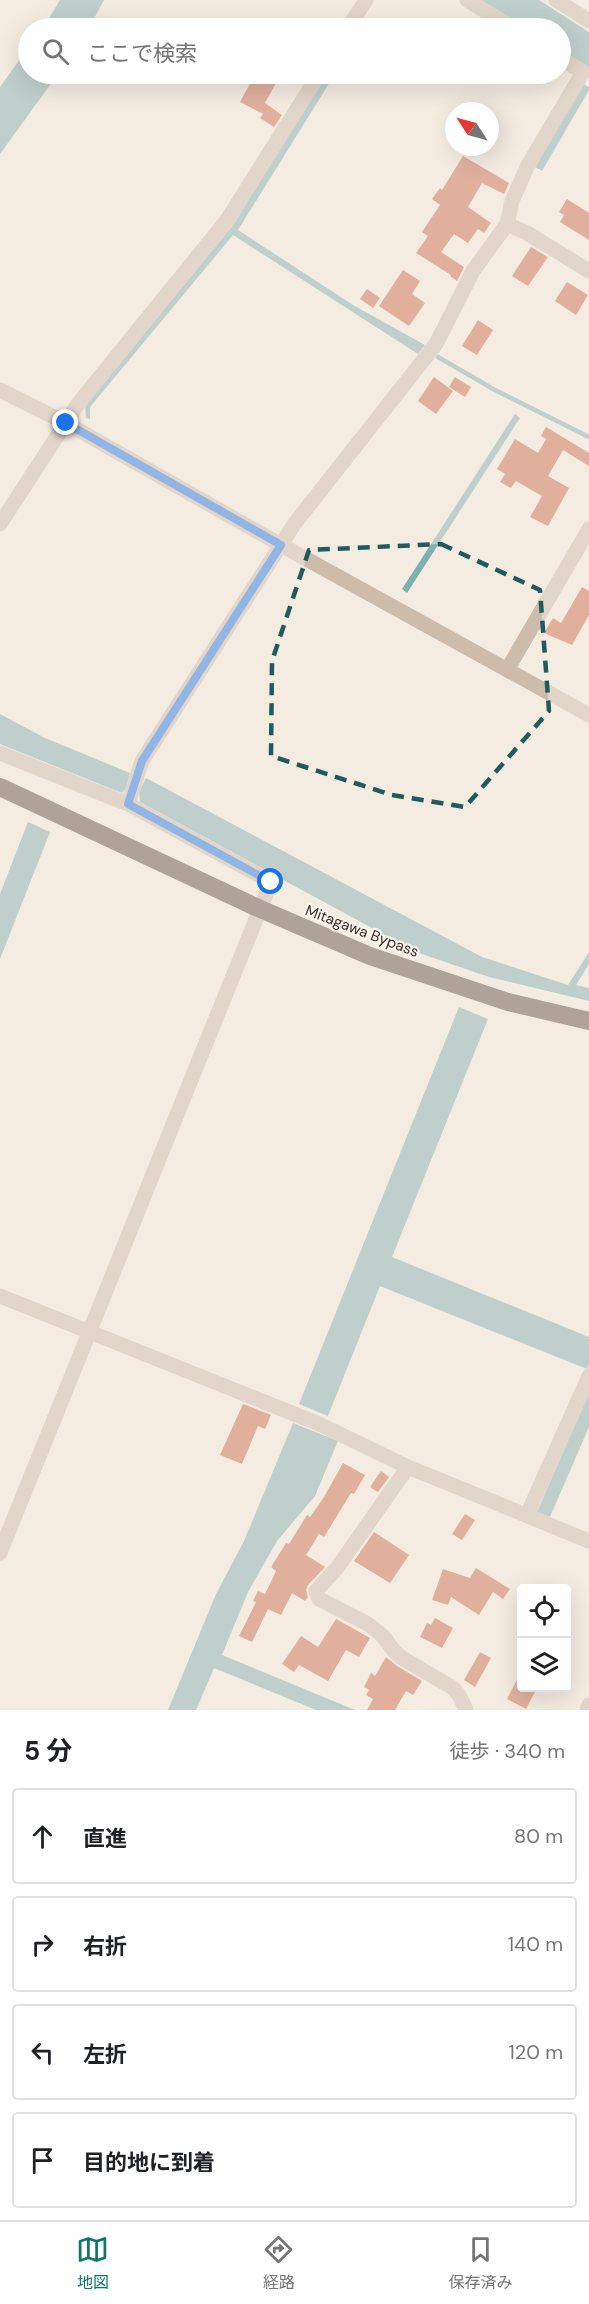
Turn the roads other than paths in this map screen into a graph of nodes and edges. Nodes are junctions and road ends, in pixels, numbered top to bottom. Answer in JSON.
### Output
{"nodes":[{"id":1,"x":366,"y":0,"type":"edge"},
{"id":2,"x":467,"y":0,"type":"edge"},
{"id":3,"x":556,"y":0,"type":"edge"},
{"id":4,"x":354,"y":18,"type":"edge"},
{"id":5,"x":497,"y":18,"type":"edge"},
{"id":6,"x":589,"y":21,"type":"edge"},
{"id":7,"x":571,"y":64,"type":"edge"},
{"id":8,"x":586,"y":74,"type":"edge"},
{"id":9,"x":314,"y":84,"type":"edge"},
{"id":10,"x":507,"y":224,"type":"junction"},
{"id":11,"x":589,"y":271,"type":"edge"},
{"id":12,"x":0,"y":390,"type":"edge"},
{"id":13,"x":66,"y":423,"type":"junction"},
{"id":14,"x":0,"y":524,"type":"edge"},
{"id":15,"x":589,"y":529,"type":"edge"},
{"id":16,"x":281,"y":545,"type":"junction"},
{"id":17,"x":507,"y":670,"type":"junction"},
{"id":18,"x":589,"y":715,"type":"edge"},
{"id":19,"x":0,"y":753,"type":"edge"},
{"id":20,"x":0,"y":787,"type":"edge"},
{"id":21,"x":128,"y":804,"type":"junction"},
{"id":22,"x":258,"y":908,"type":"junction"},
{"id":23,"x":589,"y":1022,"type":"edge"},
{"id":24,"x":0,"y":1296,"type":"edge"},
{"id":25,"x":89,"y":1331,"type":"junction"},
{"id":26,"x":589,"y":1376,"type":"edge"},
{"id":27,"x":408,"y":1467,"type":"junction"},
{"id":28,"x":527,"y":1515,"type":"junction"},
{"id":29,"x":589,"y":1541,"type":"edge"},
{"id":30,"x":0,"y":1553,"type":"edge"},
{"id":31,"x":589,"y":1705,"type":"edge"},
{"id":32,"x":466,"y":1710,"type":"edge"},
{"id":33,"x":587,"y":1710,"type":"edge"}],
"edges":[{"from":1,"to":4,"type":"street"},
{"from":2,"to":5,"type":"street"},
{"from":3,"to":6,"type":"street"},
{"from":7,"to":8,"type":"street"},
{"from":8,"to":10,"type":"street"},
{"from":9,"to":13,"type":"street"},
{"from":10,"to":11,"type":"street"},
{"from":10,"to":16,"type":"street"},
{"from":12,"to":13,"type":"street"},
{"from":13,"to":14,"type":"street"},
{"from":13,"to":16,"type":"street"},
{"from":15,"to":17,"type":"street"},
{"from":16,"to":17,"type":"street"},
{"from":16,"to":21,"type":"street"},
{"from":17,"to":18,"type":"street"},
{"from":19,"to":21,"type":"street"},
{"from":20,"to":22,"type":"highway","name":"Mitagawa Bypass"},
{"from":21,"to":22,"type":"street"},
{"from":22,"to":23,"type":"highway","name":"Mitagawa Bypass"},
{"from":22,"to":25,"type":"street"},
{"from":24,"to":25,"type":"street"},
{"from":25,"to":27,"type":"street"},
{"from":25,"to":30,"type":"street"},
{"from":26,"to":28,"type":"street"},
{"from":27,"to":28,"type":"street"},
{"from":27,"to":32,"type":"street"},
{"from":28,"to":29,"type":"street"},
{"from":31,"to":33,"type":"street"}]}
